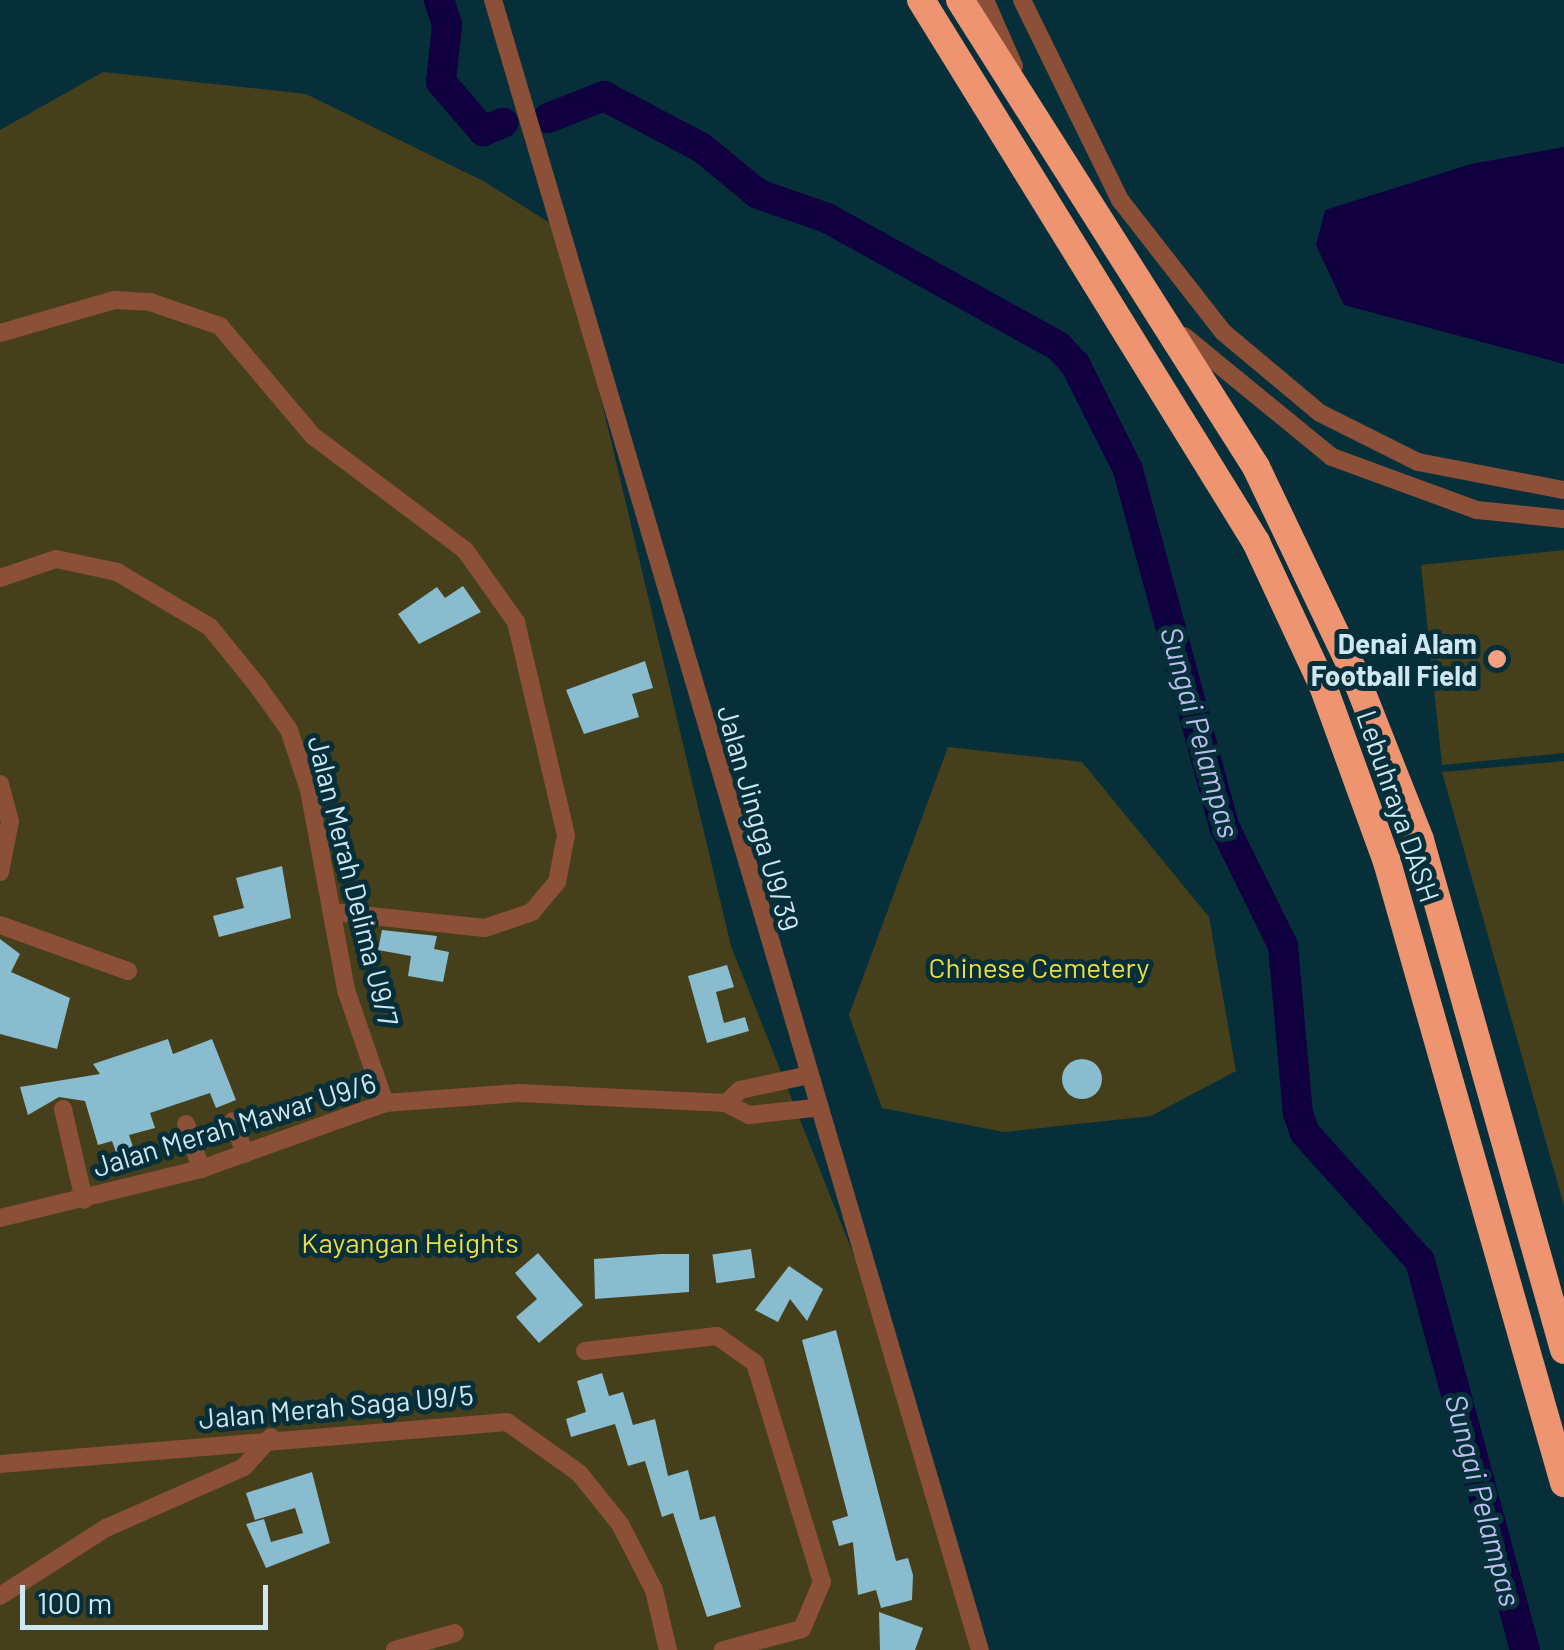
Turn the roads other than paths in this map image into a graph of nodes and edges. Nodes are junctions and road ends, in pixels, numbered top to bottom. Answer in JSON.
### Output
{"nodes":[{"id":1,"x":493,"y":0,"type":"edge"},
{"id":2,"x":921,"y":0,"type":"edge"},
{"id":3,"x":960,"y":0,"type":"edge"},
{"id":4,"x":985,"y":0,"type":"edge"},
{"id":5,"x":1022,"y":0,"type":"edge"},
{"id":6,"x":0,"y":333,"type":"edge"},
{"id":7,"x":1564,"y":490,"type":"edge"},
{"id":8,"x":1564,"y":518,"type":"edge"},
{"id":9,"x":0,"y":578,"type":"edge"},
{"id":10,"x":0,"y":784,"type":"edge"},
{"id":11,"x":0,"y":872,"type":"edge"},
{"id":12,"x":332,"y":912,"type":"junction"},
{"id":13,"x":0,"y":925,"type":"edge"},
{"id":14,"x":128,"y":970,"type":"dead end"},
{"id":15,"x":804,"y":1076,"type":"junction"},
{"id":16,"x":386,"y":1103,"type":"junction"},
{"id":17,"x":726,"y":1103,"type":"junction"},
{"id":18,"x":813,"y":1108,"type":"junction"},
{"id":19,"x":63,"y":1109,"type":"dead end"},
{"id":20,"x":233,"y":1121,"type":"dead end"},
{"id":21,"x":186,"y":1124,"type":"dead end"},
{"id":22,"x":246,"y":1154,"type":"junction"},
{"id":23,"x":200,"y":1169,"type":"junction"},
{"id":24,"x":84,"y":1200,"type":"junction"},
{"id":25,"x":0,"y":1218,"type":"edge"},
{"id":26,"x":1564,"y":1350,"type":"edge"},
{"id":27,"x":585,"y":1351,"type":"dead end"},
{"id":28,"x":271,"y":1437,"type":"junction"},
{"id":29,"x":0,"y":1464,"type":"edge"},
{"id":30,"x":1564,"y":1483,"type":"edge"},
{"id":31,"x":0,"y":1596,"type":"edge"},
{"id":32,"x":455,"y":1633,"type":"dead end"},
{"id":33,"x":395,"y":1650,"type":"edge"},
{"id":34,"x":668,"y":1650,"type":"edge"},
{"id":35,"x":723,"y":1650,"type":"edge"},
{"id":36,"x":980,"y":1650,"type":"edge"}],
"edges":[{"from":1,"to":15,"type":"street","name":"Jalan Jingga U9/39"},
{"from":2,"to":30,"type":"highway","name":"Lebuhraya DASH"},
{"from":3,"to":26,"type":"highway","name":"Lebuhraya DASH","bridge":true},
{"from":4,"to":8,"type":"street"},
{"from":5,"to":7,"type":"street"},
{"from":6,"to":12,"type":"street"},
{"from":9,"to":12,"type":"street","name":"Jalan Merah Delima U9/7"},
{"from":10,"to":11,"type":"street"},
{"from":12,"to":16,"type":"street","name":"Jalan Merah Delima U9/7"},
{"from":13,"to":14,"type":"street"},
{"from":15,"to":17,"type":"street"},
{"from":15,"to":18,"type":"street","name":"Jalan Jingga U9/39"},
{"from":16,"to":17,"type":"street","name":"Jalan Merah Mawar U9/6"},
{"from":16,"to":22,"type":"street","name":"Jalan Merah Mawar U9/6"},
{"from":17,"to":18,"type":"street","name":"Jalan Merah Mawar U9/6"},
{"from":18,"to":36,"type":"street","name":"Jalan Jingga U9/39"},
{"from":19,"to":24,"type":"street"},
{"from":20,"to":22,"type":"street"},
{"from":21,"to":23,"type":"street"},
{"from":22,"to":23,"type":"street","name":"Jalan Merah Mawar U9/6"},
{"from":23,"to":24,"type":"street","name":"Jalan Merah Mawar U9/6"},
{"from":24,"to":25,"type":"street","name":"Jalan Merah Mawar U9/6"},
{"from":27,"to":35,"type":"street"},
{"from":28,"to":29,"type":"street","name":"Jalan Merah Saga U9/5"},
{"from":28,"to":31,"type":"street"},
{"from":28,"to":34,"type":"street","name":"Jalan Merah Saga U9/5"},
{"from":32,"to":33,"type":"street"}]}
